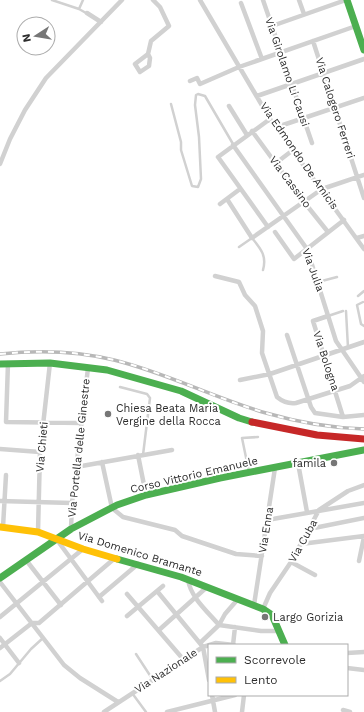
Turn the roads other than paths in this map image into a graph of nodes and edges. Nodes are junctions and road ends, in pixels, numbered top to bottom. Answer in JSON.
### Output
{"nodes":[{"id":1,"x":52,"y":0,"type":"edge"},
{"id":2,"x":83,"y":0,"type":"edge"},
{"id":3,"x":122,"y":0,"type":"edge"},
{"id":4,"x":152,"y":0,"type":"edge"},
{"id":5,"x":200,"y":0,"type":"edge"},
{"id":6,"x":263,"y":0,"type":"edge"},
{"id":7,"x":299,"y":0,"type":"edge"},
{"id":8,"x":347,"y":0,"type":"edge"},
{"id":9,"x":241,"y":3,"type":"dead end"},
{"id":10,"x":79,"y":9,"type":"junction"},
{"id":11,"x":87,"y":13,"type":"joint"},
{"id":12,"x":304,"y":14,"type":"junction"},
{"id":13,"x":101,"y":22,"type":"junction"},
{"id":14,"x":272,"y":26,"type":"junction"},
{"id":15,"x":356,"y":26,"type":"junction"},
{"id":16,"x":313,"y":41,"type":"junction"},
{"id":17,"x":364,"y":50,"type":"edge"},
{"id":18,"x":280,"y":52,"type":"junction"},
{"id":19,"x":148,"y":54,"type":"dead end"},
{"id":20,"x":262,"y":59,"type":"junction"},
{"id":21,"x":364,"y":59,"type":"edge"},
{"id":22,"x":239,"y":67,"type":"junction"},
{"id":23,"x":323,"y":73,"type":"junction"},
{"id":24,"x":190,"y":81,"type":"dead end"},
{"id":25,"x":291,"y":84,"type":"junction"},
{"id":26,"x":257,"y":96,"type":"junction"},
{"id":27,"x":364,"y":98,"type":"edge"},
{"id":28,"x":171,"y":104,"type":"dead end"},
{"id":29,"x":230,"y":106,"type":"dead end"},
{"id":30,"x":334,"y":107,"type":"junction"},
{"id":31,"x":302,"y":118,"type":"junction"},
{"id":32,"x":270,"y":119,"type":"junction"},
{"id":33,"x":277,"y":127,"type":"junction"},
{"id":34,"x":252,"y":131,"type":"junction"},
{"id":35,"x":247,"y":134,"type":"junction"},
{"id":36,"x":312,"y":143,"type":"dead end"},
{"id":37,"x":233,"y":145,"type":"junction"},
{"id":38,"x":293,"y":150,"type":"junction"},
{"id":39,"x":0,"y":164,"type":"edge"},
{"id":40,"x":276,"y":164,"type":"junction"},
{"id":41,"x":364,"y":175,"type":"edge"},
{"id":42,"x":357,"y":177,"type":"junction"},
{"id":43,"x":240,"y":189,"type":"junction"},
{"id":44,"x":322,"y":189,"type":"junction"},
{"id":45,"x":364,"y":198,"type":"edge"},
{"id":46,"x":227,"y":199,"type":"junction"},
{"id":47,"x":304,"y":202,"type":"junction"},
{"id":48,"x":220,"y":204,"type":"dead end"},
{"id":49,"x":284,"y":216,"type":"junction"},
{"id":50,"x":344,"y":220,"type":"junction"},
{"id":51,"x":268,"y":227,"type":"junction"},
{"id":52,"x":275,"y":232,"type":"dead end"},
{"id":53,"x":328,"y":232,"type":"junction"},
{"id":54,"x":364,"y":236,"type":"edge"},
{"id":55,"x":252,"y":238,"type":"junction"},
{"id":56,"x":357,"y":238,"type":"junction"},
{"id":57,"x":239,"y":247,"type":"dead end"},
{"id":58,"x":307,"y":249,"type":"junction"},
{"id":59,"x":364,"y":249,"type":"edge"},
{"id":60,"x":263,"y":270,"type":"dead end"},
{"id":61,"x":215,"y":276,"type":"dead end"},
{"id":62,"x":337,"y":277,"type":"dead end"},
{"id":63,"x":318,"y":282,"type":"junction"},
{"id":64,"x":364,"y":291,"type":"edge"},
{"id":65,"x":358,"y":296,"type":"dead end"},
{"id":66,"x":363,"y":302,"type":"dead end"},
{"id":67,"x":328,"y":316,"type":"junction"},
{"id":68,"x":364,"y":326,"type":"edge"},
{"id":69,"x":287,"y":335,"type":"dead end"},
{"id":70,"x":364,"y":342,"type":"edge"},
{"id":71,"x":348,"y":348,"type":"junction"},
{"id":72,"x":341,"y":350,"type":"junction"},
{"id":73,"x":324,"y":356,"type":"junction"},
{"id":74,"x":8,"y":363,"type":"junction"},
{"id":75,"x":50,"y":363,"type":"junction"},
{"id":76,"x":0,"y":364,"type":"edge"},
{"id":77,"x":297,"y":365,"type":"junction"},
{"id":78,"x":88,"y":368,"type":"junction"},
{"id":79,"x":270,"y":374,"type":"junction"},
{"id":80,"x":363,"y":379,"type":"edge"},
{"id":81,"x":240,"y":380,"type":"dead end"},
{"id":82,"x":120,"y":387,"type":"dead end"},
{"id":83,"x":335,"y":391,"type":"junction"},
{"id":84,"x":308,"y":399,"type":"junction"},
{"id":85,"x":364,"y":415,"type":"edge"},
{"id":86,"x":343,"y":417,"type":"junction"},
{"id":87,"x":44,"y":423,"type":"junction"},
{"id":88,"x":82,"y":423,"type":"junction"},
{"id":89,"x":258,"y":437,"type":"dead end"},
{"id":90,"x":364,"y":440,"type":"edge"},
{"id":91,"x":0,"y":449,"type":"edge"},
{"id":92,"x":172,"y":450,"type":"dead end"},
{"id":93,"x":364,"y":450,"type":"edge"},
{"id":94,"x":40,"y":452,"type":"junction"},
{"id":95,"x":140,"y":455,"type":"junction"},
{"id":96,"x":102,"y":462,"type":"junction"},
{"id":97,"x":298,"y":463,"type":"junction"},
{"id":98,"x":76,"y":467,"type":"junction"},
{"id":99,"x":275,"y":468,"type":"junction"},
{"id":100,"x":250,"y":473,"type":"junction"},
{"id":101,"x":6,"y":475,"type":"dead end"},
{"id":102,"x":364,"y":485,"type":"edge"},
{"id":103,"x":146,"y":496,"type":"junction"},
{"id":104,"x":3,"y":501,"type":"edge"},
{"id":105,"x":39,"y":502,"type":"junction"},
{"id":106,"x":72,"y":503,"type":"junction"},
{"id":107,"x":364,"y":503,"type":"edge"},
{"id":108,"x":112,"y":508,"type":"junction"},
{"id":109,"x":320,"y":510,"type":"junction"},
{"id":110,"x":307,"y":512,"type":"junction"},
{"id":111,"x":364,"y":518,"type":"edge"},
{"id":112,"x":267,"y":520,"type":"junction"},
{"id":113,"x":2,"y":527,"type":"edge"},
{"id":114,"x":71,"y":529,"type":"junction"},
{"id":115,"x":309,"y":529,"type":"junction"},
{"id":116,"x":38,"y":532,"type":"junction"},
{"id":117,"x":364,"y":536,"type":"edge"},
{"id":118,"x":56,"y":540,"type":"junction"},
{"id":119,"x":301,"y":544,"type":"junction"},
{"id":120,"x":83,"y":549,"type":"junction"},
{"id":121,"x":262,"y":556,"type":"junction"},
{"id":122,"x":115,"y":558,"type":"junction"},
{"id":123,"x":70,"y":559,"type":"junction"},
{"id":124,"x":26,"y":560,"type":"junction"},
{"id":125,"x":359,"y":561,"type":"dead end"},
{"id":126,"x":291,"y":562,"type":"junction"},
{"id":127,"x":138,"y":564,"type":"junction"},
{"id":128,"x":315,"y":575,"type":"dead end"},
{"id":129,"x":0,"y":578,"type":"edge"},
{"id":130,"x":188,"y":580,"type":"junction"},
{"id":131,"x":0,"y":582,"type":"edge"},
{"id":132,"x":42,"y":582,"type":"junction"},
{"id":133,"x":88,"y":582,"type":"junction"},
{"id":134,"x":163,"y":586,"type":"dead end"},
{"id":135,"x":207,"y":587,"type":"junction"},
{"id":136,"x":157,"y":591,"type":"junction"},
{"id":137,"x":127,"y":594,"type":"dead end"},
{"id":138,"x":195,"y":597,"type":"junction"},
{"id":139,"x":238,"y":599,"type":"junction"},
{"id":140,"x":16,"y":604,"type":"junction"},
{"id":141,"x":61,"y":605,"type":"junction"},
{"id":142,"x":254,"y":605,"type":"junction"},
{"id":143,"x":138,"y":607,"type":"junction"},
{"id":144,"x":263,"y":609,"type":"junction"},
{"id":145,"x":176,"y":614,"type":"junction"},
{"id":146,"x":127,"y":616,"type":"dead end"},
{"id":147,"x":0,"y":617,"type":"edge"},
{"id":148,"x":32,"y":623,"type":"junction"},
{"id":149,"x":219,"y":625,"type":"junction"},
{"id":150,"x":235,"y":627,"type":"junction"},
{"id":151,"x":159,"y":630,"type":"junction"},
{"id":152,"x":278,"y":630,"type":"junction"},
{"id":153,"x":0,"y":638,"type":"edge"},
{"id":154,"x":43,"y":638,"type":"junction"},
{"id":155,"x":5,"y":644,"type":"junction"},
{"id":156,"x":208,"y":644,"type":"edge"},
{"id":157,"x":209,"y":644,"type":"edge"},
{"id":158,"x":225,"y":644,"type":"edge"},
{"id":159,"x":234,"y":644,"type":"edge"},
{"id":160,"x":285,"y":644,"type":"edge"},
{"id":161,"x":202,"y":645,"type":"junction"},
{"id":162,"x":0,"y":648,"type":"edge"},
{"id":163,"x":364,"y":652,"type":"edge"},
{"id":164,"x":348,"y":653,"type":"edge"},
{"id":165,"x":136,"y":654,"type":"dead end"},
{"id":166,"x":183,"y":660,"type":"junction"},
{"id":167,"x":19,"y":663,"type":"junction"},
{"id":168,"x":348,"y":668,"type":"edge"},
{"id":169,"x":364,"y":670,"type":"edge"},
{"id":170,"x":208,"y":675,"type":"edge"},
{"id":171,"x":153,"y":680,"type":"junction"},
{"id":172,"x":0,"y":681,"type":"edge"},
{"id":173,"x":132,"y":693,"type":"junction"},
{"id":174,"x":227,"y":696,"type":"edge"},
{"id":175,"x":244,"y":696,"type":"edge"},
{"id":176,"x":212,"y":698,"type":"edge"},
{"id":177,"x":118,"y":702,"type":"junction"},
{"id":178,"x":343,"y":710,"type":"dead end"},
{"id":179,"x":104,"y":712,"type":"edge"},
{"id":180,"x":146,"y":712,"type":"edge"},
{"id":181,"x":167,"y":712,"type":"edge"},
{"id":182,"x":214,"y":712,"type":"edge"},
{"id":183,"x":242,"y":712,"type":"edge"},
{"id":184,"x":350,"y":712,"type":"edge"}],
"edges":[{"from":1,"to":10,"type":"lane"},
{"from":2,"to":10,"type":"lane"},
{"from":3,"to":13,"type":"street"},
{"from":4,"to":19,"type":"street"},
{"from":5,"to":22,"type":"street","name":"Via Edmondo De Amicis"},
{"from":6,"to":14,"type":"street","name":"Via Girolamo Li Causi"},
{"from":7,"to":12,"type":"street"},
{"from":8,"to":12,"type":"street"},
{"from":8,"to":15,"type":"street"},
{"from":9,"to":20,"type":"street"},
{"from":10,"to":11,"type":"lane"},
{"from":11,"to":13,"type":"street"},
{"from":12,"to":14,"type":"street"},
{"from":13,"to":39,"type":"street"},
{"from":14,"to":18,"type":"street","name":"Via Girolamo Li Causi"},
{"from":15,"to":16,"type":"street"},
{"from":15,"to":17,"type":"street"},
{"from":16,"to":18,"type":"street"},
{"from":16,"to":23,"type":"street","name":"Via Calogero Ferreri"},
{"from":18,"to":20,"type":"street"},
{"from":18,"to":25,"type":"street","name":"Via Girolamo Li Causi"},
{"from":20,"to":22,"type":"street"},
{"from":21,"to":23,"type":"street"},
{"from":22,"to":24,"type":"street"},
{"from":22,"to":26,"type":"street","name":"Via Edmondo De Amicis"},
{"from":23,"to":25,"type":"street"},
{"from":23,"to":30,"type":"street","name":"Via Calogero Ferreri"},
{"from":25,"to":26,"type":"street"},
{"from":25,"to":31,"type":"street","name":"Via Girolamo Li Causi"},
{"from":26,"to":32,"type":"street","name":"Via Edmondo De Amicis"},
{"from":27,"to":30,"type":"street"},
{"from":28,"to":37,"type":"lane"},
{"from":29,"to":35,"type":"street"},
{"from":30,"to":31,"type":"street"},
{"from":30,"to":42,"type":"street","name":"Via Calogero Ferreri"},
{"from":31,"to":33,"type":"street"},
{"from":31,"to":36,"type":"street","name":"Via Girolamo Li Causi"},
{"from":32,"to":33,"type":"street","name":"Via Edmondo De Amicis"},
{"from":32,"to":34,"type":"street"},
{"from":33,"to":38,"type":"street","name":"Via Edmondo De Amicis"},
{"from":34,"to":35,"type":"street"},
{"from":34,"to":40,"type":"street","name":"Via Cassino"},
{"from":35,"to":37,"type":"street"},
{"from":37,"to":43,"type":"street"},
{"from":37,"to":49,"type":"street","name":"Via Julia"},
{"from":38,"to":40,"type":"street"},
{"from":38,"to":44,"type":"street","name":"Via Edmondo De Amicis"},
{"from":40,"to":47,"type":"street","name":"Via Cassino"},
{"from":41,"to":42,"type":"street"},
{"from":42,"to":44,"type":"street"},
{"from":42,"to":45,"type":"street","name":"Via Calogero Ferreri"},
{"from":43,"to":46,"type":"street"},
{"from":43,"to":51,"type":"street"},
{"from":44,"to":47,"type":"street"},
{"from":44,"to":50,"type":"street","name":"Via Edmondo De Amicis"},
{"from":46,"to":48,"type":"street"},
{"from":46,"to":55,"type":"street"},
{"from":47,"to":49,"type":"street"},
{"from":47,"to":53,"type":"street","name":"Via Cassino"},
{"from":49,"to":51,"type":"street"},
{"from":49,"to":58,"type":"street","name":"Via Julia"},
{"from":50,"to":53,"type":"street"},
{"from":50,"to":56,"type":"street","name":"Via Edmondo De Amicis"},
{"from":51,"to":55,"type":"street"},
{"from":52,"to":58,"type":"street"},
{"from":53,"to":58,"type":"street"},
{"from":54,"to":56,"type":"street"},
{"from":55,"to":57,"type":"lane"},
{"from":55,"to":60,"type":"lane"},
{"from":56,"to":59,"type":"street","name":"Via Edmondo De Amicis"},
{"from":58,"to":63,"type":"street","name":"Via Julia"},
{"from":61,"to":79,"type":"street"},
{"from":62,"to":63,"type":"lane"},
{"from":63,"to":67,"type":"street","name":"Via Julia"},
{"from":64,"to":65,"type":"lane"},
{"from":66,"to":68,"type":"lane"},
{"from":67,"to":71,"type":"lane"},
{"from":67,"to":72,"type":"street","name":"Via Julia"},
{"from":67,"to":73,"type":"street","name":"Via Bologna"},
{"from":69,"to":77,"type":"street"},
{"from":70,"to":71,"type":"street"},
{"from":71,"to":72,"type":"street"},
{"from":72,"to":73,"type":"street"},
{"from":72,"to":80,"type":"street","name":"Via Julia"},
{"from":73,"to":77,"type":"street"},
{"from":73,"to":83,"type":"street","name":"Via Bologna"},
{"from":74,"to":75,"type":"street"},
{"from":74,"to":76,"type":"street"},
{"from":74,"to":87,"type":"street"},
{"from":75,"to":78,"type":"street"},
{"from":75,"to":87,"type":"street","name":"Via Chieti"},
{"from":77,"to":79,"type":"street"},
{"from":77,"to":84,"type":"street"},
{"from":78,"to":88,"type":"street","name":"Via Portella delle Ginestre"},
{"from":78,"to":90,"type":"street"},
{"from":79,"to":81,"type":"street"},
{"from":79,"to":84,"type":"street"},
{"from":80,"to":83,"type":"street"},
{"from":82,"to":95,"type":"lane"},
{"from":83,"to":84,"type":"street"},
{"from":83,"to":86,"type":"street","name":"Via Bologna"},
{"from":84,"to":86,"type":"street"},
{"from":85,"to":86,"type":"street"},
{"from":87,"to":88,"type":"street"},
{"from":87,"to":94,"type":"street","name":"Via Chieti"},
{"from":88,"to":98,"type":"street","name":"Via Portella delle Ginestre"},
{"from":89,"to":100,"type":"lane"},
{"from":91,"to":94,"type":"street"},
{"from":92,"to":95,"type":"street"},
{"from":93,"to":97,"type":"street","name":"Corso Vittorio Emanuele"},
{"from":94,"to":105,"type":"street","name":"Via Chieti"},
{"from":95,"to":96,"type":"street"},
{"from":95,"to":103,"type":"street"},
{"from":96,"to":98,"type":"street"},
{"from":96,"to":108,"type":"street"},
{"from":97,"to":99,"type":"street","name":"Corso Vittorio Emanuele"},
{"from":97,"to":110,"type":"street"},
{"from":98,"to":106,"type":"street","name":"Via Portella delle Ginestre"},
{"from":99,"to":100,"type":"street","name":"Corso Vittorio Emanuele"},
{"from":99,"to":112,"type":"street","name":"Via Enna"},
{"from":100,"to":103,"type":"street","name":"Corso Vittorio Emanuele"},
{"from":101,"to":104,"type":"street"},
{"from":102,"to":109,"type":"street","name":"Via Cuba"},
{"from":103,"to":108,"type":"street","name":"Corso Vittorio Emanuele"},
{"from":104,"to":105,"type":"street"},
{"from":104,"to":113,"type":"street"},
{"from":105,"to":106,"type":"street"},
{"from":105,"to":116,"type":"street","name":"Via Chieti"},
{"from":106,"to":114,"type":"street","name":"Via Portella delle Ginestre"},
{"from":107,"to":109,"type":"street"},
{"from":108,"to":114,"type":"street","name":"Corso Vittorio Emanuele"},
{"from":108,"to":121,"type":"street"},
{"from":109,"to":110,"type":"street"},
{"from":109,"to":115,"type":"street","name":"Via Cuba"},
{"from":110,"to":112,"type":"street"},
{"from":111,"to":115,"type":"street"},
{"from":112,"to":121,"type":"street","name":"Via Enna"},
{"from":113,"to":116,"type":"street","name":"Via Domenico Bramante"},
{"from":114,"to":118,"type":"street","name":"Corso Vittorio Emanuele"},
{"from":115,"to":119,"type":"street","name":"Via Cuba"},
{"from":116,"to":118,"type":"street","name":"Via Domenico Bramante"},
{"from":117,"to":119,"type":"street"},
{"from":117,"to":125,"type":"street"},
{"from":118,"to":120,"type":"street","name":"Via Domenico Bramante"},
{"from":118,"to":123,"type":"street"},
{"from":118,"to":124,"type":"street","name":"Corso Vittorio Emanuele"},
{"from":119,"to":126,"type":"street","name":"Via Cuba"},
{"from":120,"to":122,"type":"street","name":"Via Domenico Bramante"},
{"from":120,"to":123,"type":"street"},
{"from":121,"to":142,"type":"street","name":"Via Enna"},
{"from":122,"to":127,"type":"street","name":"Via Domenico Bramante"},
{"from":122,"to":133,"type":"street"},
{"from":123,"to":132,"type":"street"},
{"from":123,"to":133,"type":"street"},
{"from":124,"to":129,"type":"street","name":"Corso Vittorio Emanuele"},
{"from":124,"to":132,"type":"street"},
{"from":126,"to":128,"type":"street"},
{"from":126,"to":144,"type":"street","name":"Via Cuba"},
{"from":127,"to":130,"type":"street","name":"Via Domenico Bramante"},
{"from":127,"to":133,"type":"street"},
{"from":130,"to":135,"type":"street","name":"Via Domenico Bramante"},
{"from":130,"to":138,"type":"street"},
{"from":131,"to":140,"type":"street"},
{"from":132,"to":140,"type":"street"},
{"from":132,"to":141,"type":"street"},
{"from":133,"to":141,"type":"street"},
{"from":134,"to":136,"type":"street"},
{"from":135,"to":138,"type":"street"},
{"from":135,"to":139,"type":"street","name":"Via Domenico Bramante"},
{"from":136,"to":143,"type":"street"},
{"from":136,"to":145,"type":"street"},
{"from":137,"to":143,"type":"street"},
{"from":138,"to":145,"type":"street"},
{"from":138,"to":149,"type":"street"},
{"from":139,"to":142,"type":"street"},
{"from":139,"to":149,"type":"street"},
{"from":140,"to":147,"type":"street"},
{"from":140,"to":148,"type":"street"},
{"from":141,"to":148,"type":"street"},
{"from":142,"to":144,"type":"street"},
{"from":143,"to":146,"type":"street"},
{"from":143,"to":151,"type":"street"},
{"from":144,"to":152,"type":"street"},
{"from":145,"to":151,"type":"street"},
{"from":145,"to":161,"type":"street"},
{"from":148,"to":154,"type":"street"},
{"from":148,"to":155,"type":"street"},
{"from":149,"to":150,"type":"street"},
{"from":149,"to":161,"type":"street"},
{"from":150,"to":152,"type":"street"},
{"from":150,"to":159,"type":"street"},
{"from":151,"to":166,"type":"street"},
{"from":152,"to":160,"type":"street"},
{"from":153,"to":155,"type":"street"},
{"from":154,"to":167,"type":"lane"},
{"from":154,"to":177,"type":"street"},
{"from":155,"to":162,"type":"street"},
{"from":155,"to":167,"type":"street"},
{"from":156,"to":161,"type":"street","name":"Via Nazionale"},
{"from":157,"to":158,"type":"street","name":"Via Nazionale"},
{"from":161,"to":166,"type":"street","name":"Via Nazionale"},
{"from":161,"to":170,"type":"street"},
{"from":163,"to":164,"type":"street"},
{"from":165,"to":171,"type":"lane"},
{"from":166,"to":171,"type":"street","name":"Via Nazionale"},
{"from":167,"to":172,"type":"lane"},
{"from":168,"to":169,"type":"street"},
{"from":171,"to":173,"type":"street","name":"Via Nazionale"},
{"from":173,"to":177,"type":"street","name":"Via Nazionale"},
{"from":173,"to":180,"type":"lane"},
{"from":174,"to":176,"type":"street"},
{"from":175,"to":183,"type":"street"},
{"from":176,"to":181,"type":"street"},
{"from":176,"to":182,"type":"street"},
{"from":177,"to":179,"type":"street","name":"Via Nazionale"},
{"from":178,"to":184,"type":"street"}]}
